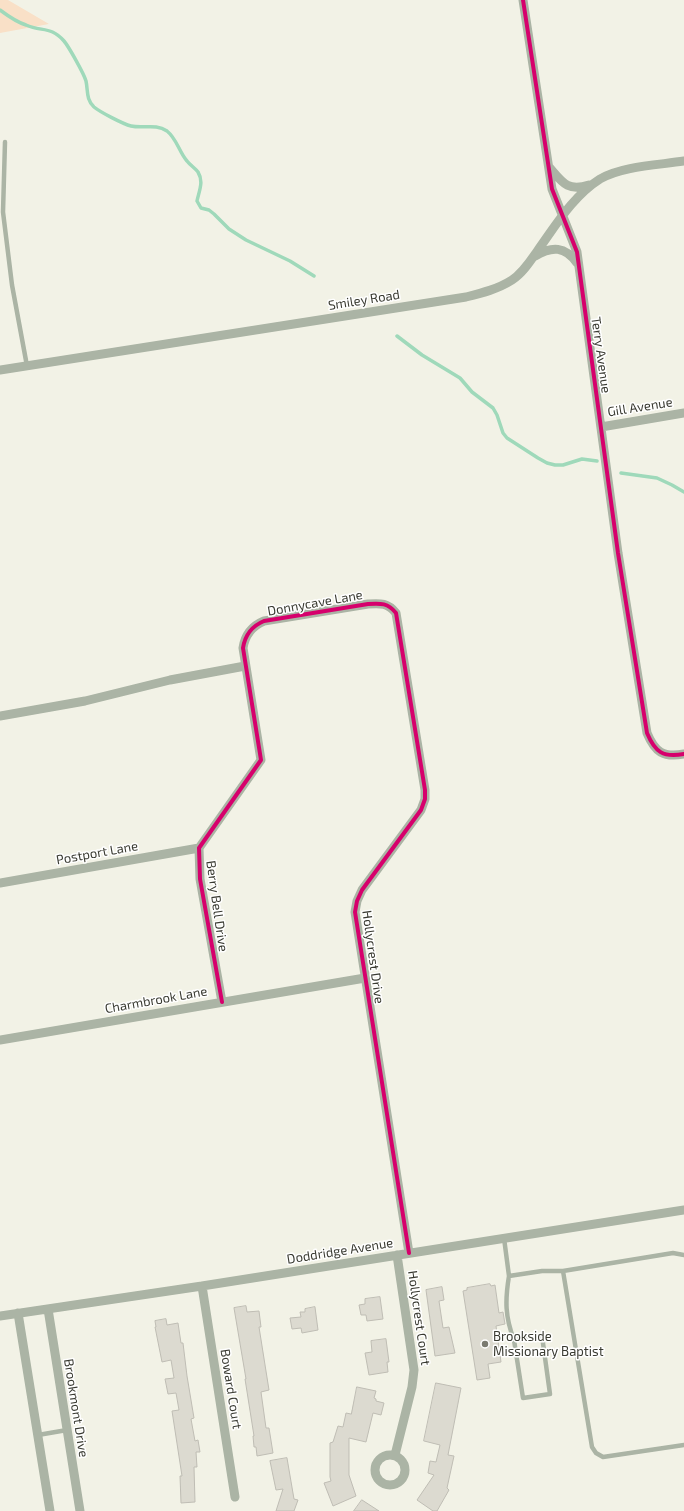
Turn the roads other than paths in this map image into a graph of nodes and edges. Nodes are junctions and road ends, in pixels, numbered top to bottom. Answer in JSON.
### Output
{"nodes":[{"id":1,"x":522,"y":0,"type":"edge"},
{"id":2,"x":5,"y":142,"type":"dead end"},
{"id":3,"x":684,"y":161,"type":"edge"},
{"id":4,"x":549,"y":167,"type":"junction"},
{"id":5,"x":594,"y":184,"type":"junction"},
{"id":6,"x":563,"y":215,"type":"junction"},
{"id":7,"x":534,"y":256,"type":"junction"},
{"id":8,"x":578,"y":265,"type":"junction"},
{"id":9,"x":27,"y":366,"type":"junction"},
{"id":10,"x":0,"y":370,"type":"edge"},
{"id":11,"x":684,"y":413,"type":"edge"},
{"id":12,"x":601,"y":427,"type":"junction"},
{"id":13,"x":396,"y":613,"type":"joint"},
{"id":14,"x":245,"y":666,"type":"junction"},
{"id":15,"x":0,"y":716,"type":"edge"},
{"id":16,"x":684,"y":754,"type":"edge"},
{"id":17,"x":199,"y":848,"type":"junction"},
{"id":18,"x":0,"y":883,"type":"edge"},
{"id":19,"x":365,"y":978,"type":"junction"},
{"id":20,"x":222,"y":1002,"type":"junction"},
{"id":21,"x":0,"y":1040,"type":"edge"},
{"id":22,"x":684,"y":1210,"type":"edge"},
{"id":23,"x":504,"y":1238,"type":"junction"},
{"id":24,"x":409,"y":1253,"type":"junction"},
{"id":25,"x":397,"y":1255,"type":"junction"},
{"id":26,"x":684,"y":1255,"type":"edge"},
{"id":27,"x":563,"y":1271,"type":"junction"},
{"id":28,"x":509,"y":1276,"type":"junction"},
{"id":29,"x":202,"y":1286,"type":"junction"},
{"id":30,"x":48,"y":1309,"type":"junction"},
{"id":31,"x":18,"y":1313,"type":"junction"},
{"id":32,"x":0,"y":1316,"type":"edge"},
{"id":33,"x":514,"y":1340,"type":"junction"},
{"id":34,"x":67,"y":1430,"type":"junction"},
{"id":35,"x":38,"y":1435,"type":"junction"},
{"id":36,"x":684,"y":1445,"type":"edge"},
{"id":37,"x":395,"y":1456,"type":"dead end"},
{"id":38,"x":235,"y":1496,"type":"dead end"},
{"id":39,"x":50,"y":1511,"type":"edge"},
{"id":40,"x":80,"y":1511,"type":"edge"}],
"edges":[{"from":1,"to":4,"type":"street","name":"Terry Avenue"},
{"from":2,"to":9,"type":"lane"},
{"from":3,"to":5,"type":"street","name":"Smiley Road"},
{"from":4,"to":5,"type":"street"},
{"from":4,"to":6,"type":"street","name":"Terry Avenue"},
{"from":5,"to":6,"type":"street","name":"Smiley Road"},
{"from":6,"to":7,"type":"street","name":"Smiley Road"},
{"from":6,"to":8,"type":"street","name":"Terry Avenue"},
{"from":7,"to":8,"type":"street"},
{"from":7,"to":9,"type":"street","name":"Smiley Road"},
{"from":8,"to":12,"type":"street","name":"Terry Avenue"},
{"from":9,"to":10,"type":"street","name":"Smiley Road"},
{"from":11,"to":12,"type":"street","name":"Gill Avenue"},
{"from":12,"to":16,"type":"street","name":"Terry Avenue"},
{"from":13,"to":14,"type":"street","name":"Donnycave Lane"},
{"from":13,"to":19,"type":"street","name":"Hollycrest Drive"},
{"from":14,"to":15,"type":"street"},
{"from":14,"to":17,"type":"street","name":"Berry Bell Drive"},
{"from":17,"to":18,"type":"street","name":"Postport Lane"},
{"from":17,"to":20,"type":"street","name":"Berry Bell Drive"},
{"from":19,"to":20,"type":"street","name":"Charmbrook Lane"},
{"from":19,"to":24,"type":"street","name":"Hollycrest Drive"},
{"from":20,"to":21,"type":"street","name":"Charmbrook Lane"},
{"from":22,"to":23,"type":"street","name":"Doddridge Avenue"},
{"from":23,"to":24,"type":"street","name":"Doddridge Avenue"},
{"from":23,"to":28,"type":"lane"},
{"from":24,"to":25,"type":"street","name":"Doddridge Avenue"},
{"from":25,"to":29,"type":"street","name":"Doddridge Avenue"},
{"from":25,"to":37,"type":"street","name":"Hollycrest Court"},
{"from":26,"to":27,"type":"lane"},
{"from":27,"to":28,"type":"lane"},
{"from":27,"to":36,"type":"lane"},
{"from":28,"to":33,"type":"lane"},
{"from":29,"to":30,"type":"street","name":"Doddridge Avenue"},
{"from":29,"to":38,"type":"street","name":"Boward Court"},
{"from":30,"to":31,"type":"street","name":"Doddridge Avenue"},
{"from":30,"to":34,"type":"street","name":"Brookmont Drive"},
{"from":31,"to":32,"type":"street","name":"Doddridge Avenue"},
{"from":31,"to":35,"type":"street"},
{"from":33,"to":33,"type":"lane"},
{"from":34,"to":35,"type":"lane"},
{"from":34,"to":40,"type":"street","name":"Brookmont Drive"},
{"from":35,"to":39,"type":"street"}]}
